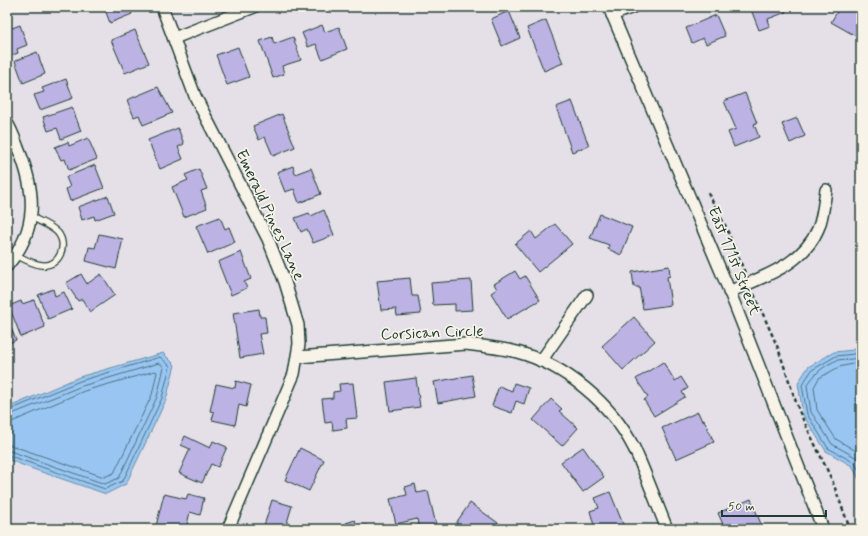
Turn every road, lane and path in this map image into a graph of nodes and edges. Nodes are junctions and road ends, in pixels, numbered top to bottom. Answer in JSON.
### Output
{"nodes":[{"id":1,"x":162,"y":7,"type":"edge"},
{"id":2,"x":254,"y":7,"type":"edge"},
{"id":3,"x":633,"y":7,"type":"edge"},
{"id":4,"x":610,"y":11,"type":"edge"},
{"id":5,"x":174,"y":38,"type":"junction"},
{"id":6,"x":7,"y":123,"type":"edge"},
{"id":7,"x":826,"y":190,"type":"dead end"},
{"id":8,"x":708,"y":193,"type":"dead end"},
{"id":9,"x":31,"y":217,"type":"junction"},
{"id":10,"x":16,"y":255,"type":"junction"},
{"id":11,"x":7,"y":266,"type":"edge"},
{"id":12,"x":749,"y":282,"type":"junction"},
{"id":13,"x":729,"y":292,"type":"junction"},
{"id":14,"x":587,"y":295,"type":"dead end"},
{"id":15,"x":298,"y":357,"type":"junction"},
{"id":16,"x":541,"y":361,"type":"junction"},
{"id":17,"x":228,"y":529,"type":"edge"},
{"id":18,"x":667,"y":529,"type":"edge"},
{"id":19,"x":823,"y":529,"type":"edge"},
{"id":20,"x":850,"y":529,"type":"edge"}],
"edges":[{"from":1,"to":5,"type":"street","name":"Emerald Pines Lane"},
{"from":2,"to":5,"type":"street"},
{"from":3,"to":4,"type":"street"},
{"from":4,"to":13,"type":"street","name":"East 171st Street"},
{"from":5,"to":15,"type":"street","name":"Emerald Pines Lane"},
{"from":6,"to":9,"type":"street"},
{"from":7,"to":12,"type":"street"},
{"from":8,"to":12,"type":"path"},
{"from":9,"to":10,"type":"street"},
{"from":9,"to":10,"type":"lane"},
{"from":10,"to":11,"type":"street"},
{"from":12,"to":13,"type":"street"},
{"from":12,"to":20,"type":"path"},
{"from":13,"to":19,"type":"street","name":"East 171st Street"},
{"from":14,"to":16,"type":"street"},
{"from":15,"to":16,"type":"street","name":"Corsican Circle"},
{"from":15,"to":17,"type":"street","name":"Emerald Pines Lane"},
{"from":16,"to":18,"type":"street","name":"Corsican Circle"}]}
